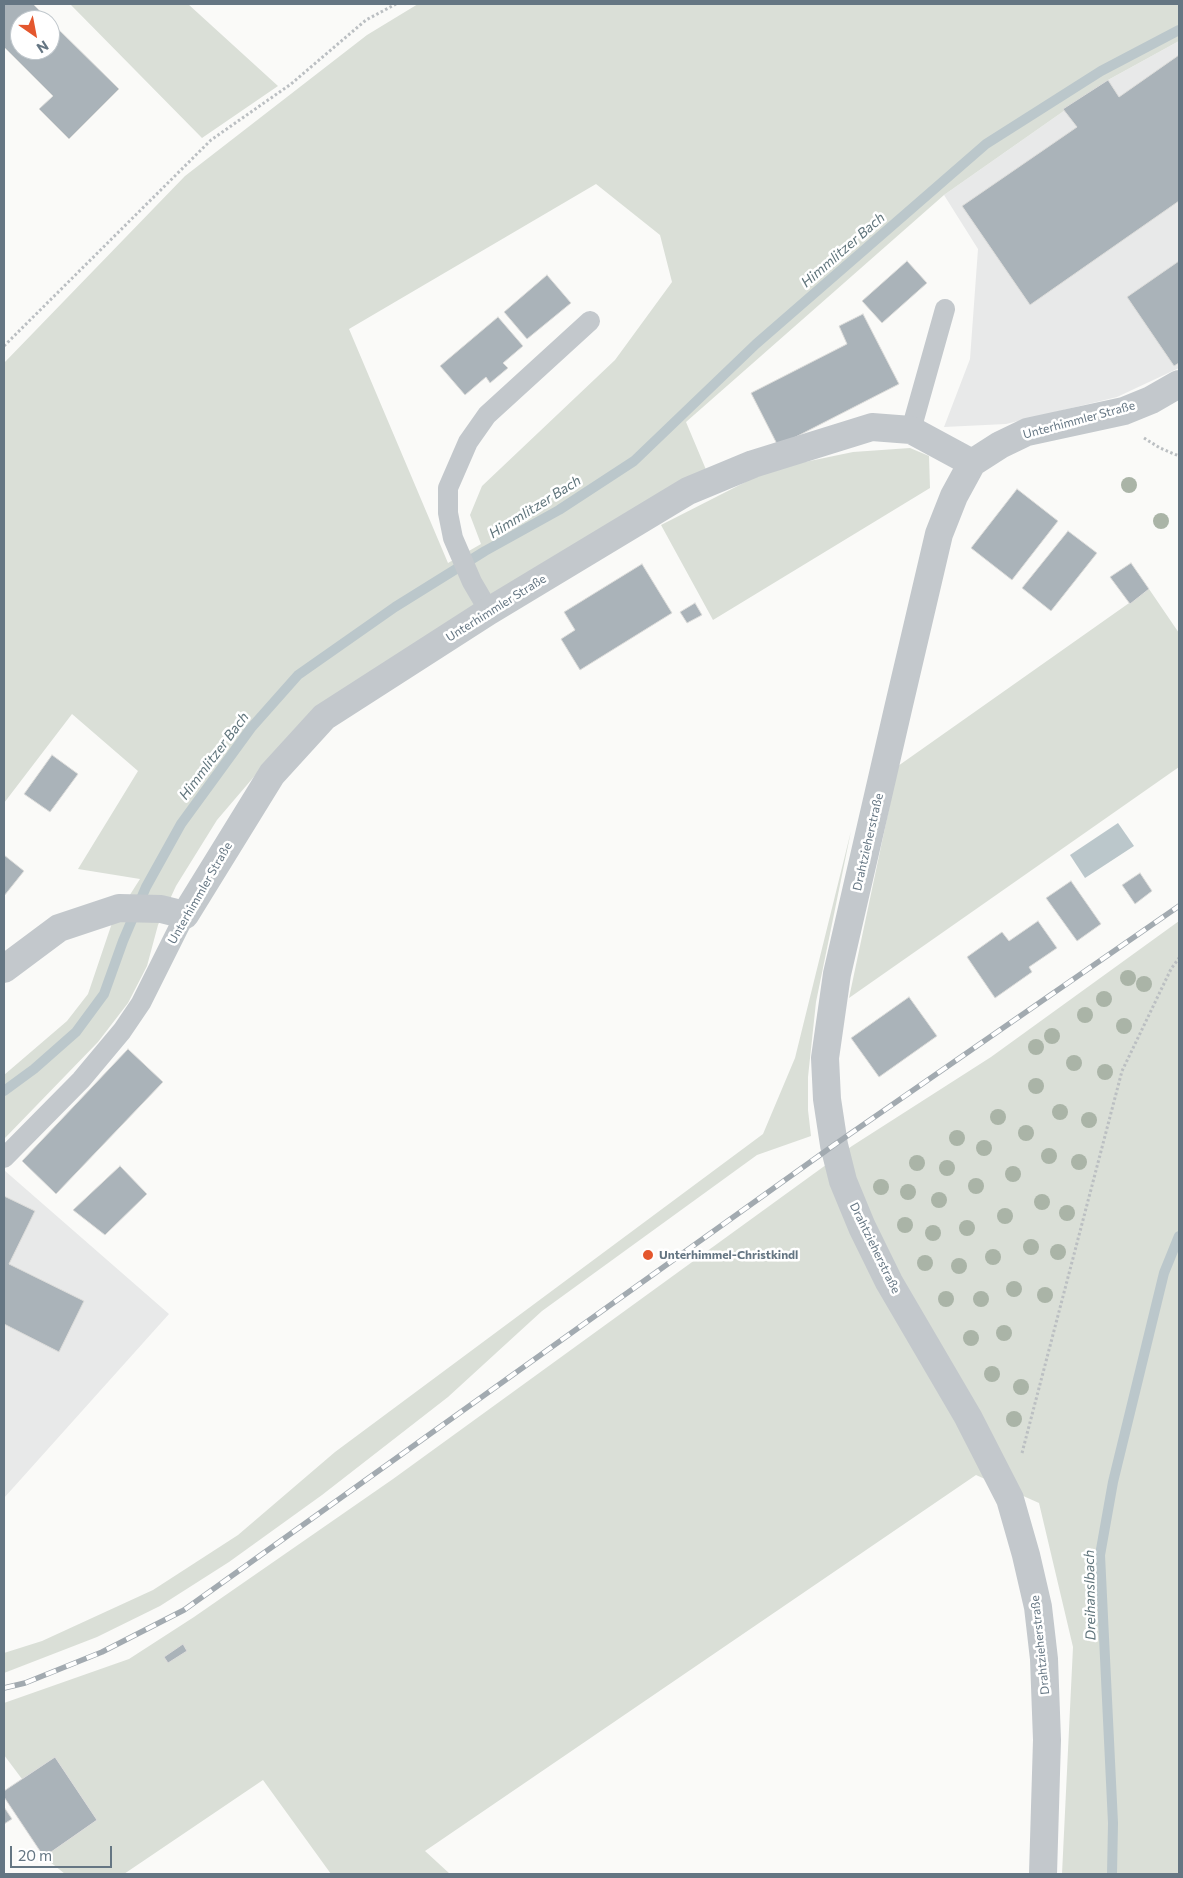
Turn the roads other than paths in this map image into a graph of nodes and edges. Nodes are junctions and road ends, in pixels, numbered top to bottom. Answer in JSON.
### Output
{"nodes":[{"id":1,"x":945,"y":309,"type":"dead end"},
{"id":2,"x":590,"y":322,"type":"dead end"},
{"id":3,"x":1179,"y":384,"type":"edge"},
{"id":4,"x":911,"y":430,"type":"junction"},
{"id":5,"x":972,"y":463,"type":"junction"},
{"id":6,"x":489,"y":611,"type":"junction"},
{"id":7,"x":173,"y":912,"type":"junction"},
{"id":8,"x":4,"y":969,"type":"edge"},
{"id":9,"x":4,"y":1158,"type":"edge"},
{"id":10,"x":1043,"y":1874,"type":"edge"}],
"edges":[{"from":1,"to":4,"type":"lane"},
{"from":2,"to":6,"type":"lane"},
{"from":3,"to":5,"type":"street","name":"Unterhimmler Straße"},
{"from":4,"to":5,"type":"street","name":"Unterhimmler Straße"},
{"from":4,"to":6,"type":"street","name":"Unterhimmler Straße"},
{"from":5,"to":10,"type":"street","name":"Drahtzieherstraße"},
{"from":6,"to":7,"type":"street","name":"Unterhimmler Straße"},
{"from":7,"to":8,"type":"street"},
{"from":7,"to":9,"type":"lane","name":"Unterhimmler Straße"}]}
